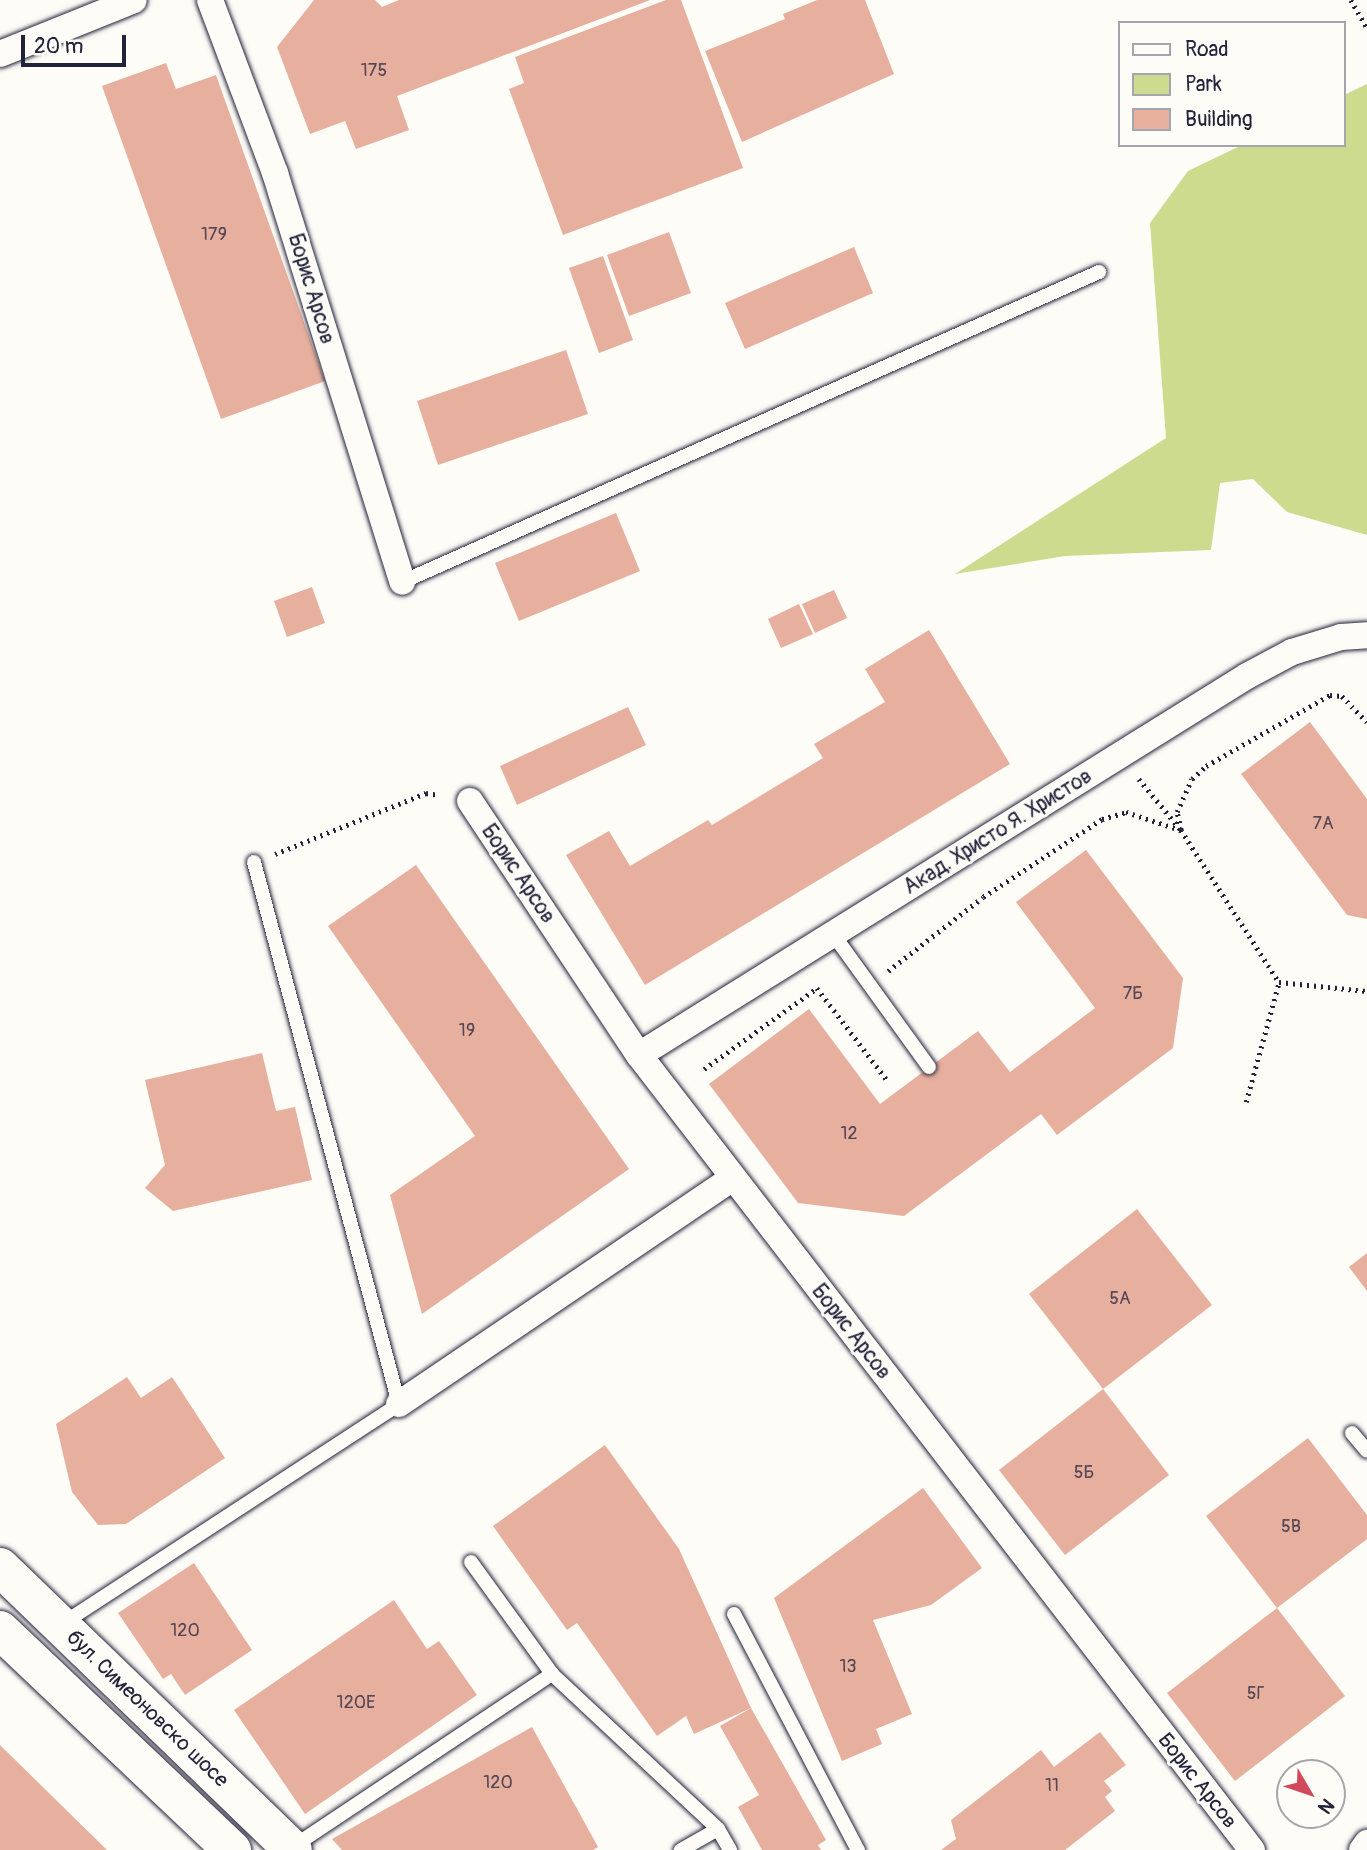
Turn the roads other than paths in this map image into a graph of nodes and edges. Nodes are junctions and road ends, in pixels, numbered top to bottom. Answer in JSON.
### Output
{"nodes":[{"id":1,"x":134,"y":0,"type":"edge"},
{"id":2,"x":209,"y":0,"type":"edge"},
{"id":3,"x":0,"y":54,"type":"edge"},
{"id":4,"x":1099,"y":272,"type":"dead end"},
{"id":5,"x":402,"y":582,"type":"joint"},
{"id":6,"x":1367,"y":635,"type":"edge"},
{"id":7,"x":470,"y":801,"type":"road end"},
{"id":8,"x":254,"y":862,"type":"road end"},
{"id":9,"x":833,"y":934,"type":"junction"},
{"id":10,"x":639,"y":1055,"type":"junction"},
{"id":11,"x":929,"y":1067,"type":"dead end"},
{"id":12,"x":733,"y":1178,"type":"junction"},
{"id":13,"x":399,"y":1404,"type":"junction"},
{"id":14,"x":1352,"y":1433,"type":"dead end"},
{"id":15,"x":1367,"y":1451,"type":"edge"},
{"id":16,"x":471,"y":1562,"type":"dead end"},
{"id":17,"x":0,"y":1567,"type":"edge"},
{"id":18,"x":734,"y":1615,"type":"dead end"},
{"id":19,"x":61,"y":1625,"type":"junction"},
{"id":20,"x":0,"y":1630,"type":"edge"},
{"id":21,"x":552,"y":1674,"type":"junction"},
{"id":22,"x":718,"y":1829,"type":"junction"},
{"id":23,"x":1367,"y":1843,"type":"edge"},
{"id":24,"x":218,"y":1845,"type":"edge"},
{"id":25,"x":292,"y":1849,"type":"edge"},
{"id":26,"x":681,"y":1850,"type":"edge"},
{"id":27,"x":730,"y":1850,"type":"edge"},
{"id":28,"x":858,"y":1850,"type":"edge"},
{"id":29,"x":1252,"y":1850,"type":"edge"},
{"id":30,"x":1363,"y":1850,"type":"edge"}],
"edges":[{"from":1,"to":3,"type":"street"},
{"from":2,"to":5,"type":"street","name":"Борис Арсов"},
{"from":4,"to":5,"type":"lane"},
{"from":6,"to":9,"type":"street","name":"Акад. Христо Я. Христов"},
{"from":7,"to":10,"type":"street","name":"Борис Арсов"},
{"from":8,"to":13,"type":"lane"},
{"from":9,"to":10,"type":"street","name":"Акад. Христо Я. Христов"},
{"from":9,"to":11,"type":"lane"},
{"from":10,"to":12,"type":"street","name":"Борис Арсов"},
{"from":12,"to":13,"type":"street"},
{"from":12,"to":29,"type":"street","name":"Борис Арсов"},
{"from":13,"to":19,"type":"lane"},
{"from":14,"to":15,"type":"lane"},
{"from":16,"to":21,"type":"lane"},
{"from":17,"to":19,"type":"main road","name":"бул. Симеоновско шосе"},
{"from":18,"to":28,"type":"lane"},
{"from":19,"to":25,"type":"main road","name":"бул. Симеоновско шосе"},
{"from":20,"to":24,"type":"main road","name":"бул. Симеоновско шосе"},
{"from":21,"to":22,"type":"lane"},
{"from":21,"to":25,"type":"lane"},
{"from":22,"to":26,"type":"lane"},
{"from":22,"to":27,"type":"lane"},
{"from":23,"to":30,"type":"street"}]}
